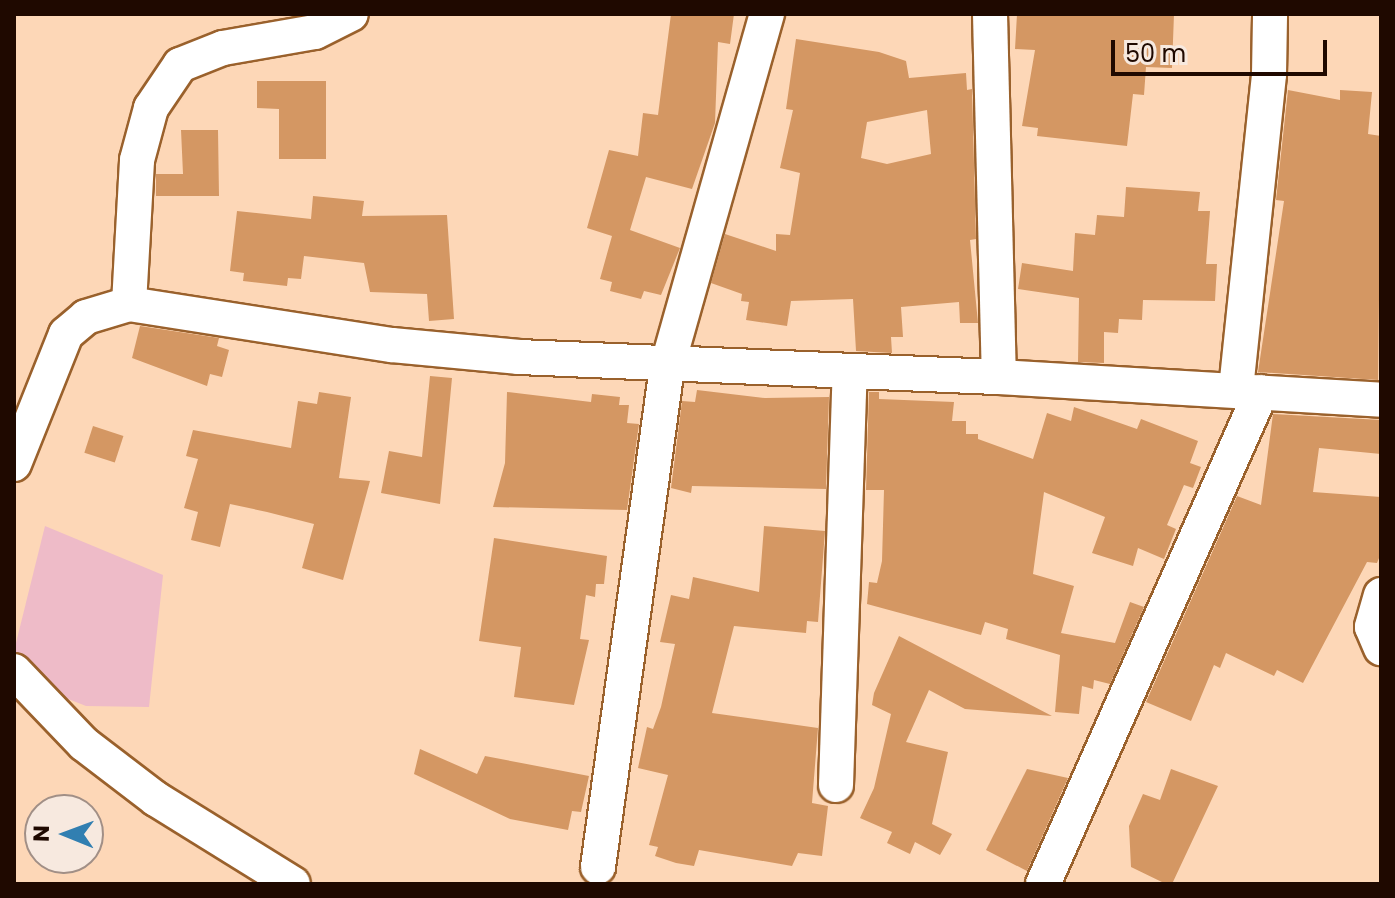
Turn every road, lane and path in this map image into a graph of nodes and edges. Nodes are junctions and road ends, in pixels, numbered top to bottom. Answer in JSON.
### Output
{"nodes":[{"id":1,"x":351,"y":14,"type":"edge"},
{"id":2,"x":767,"y":14,"type":"edge"},
{"id":3,"x":990,"y":14,"type":"edge"},
{"id":4,"x":1270,"y":14,"type":"edge"},
{"id":5,"x":129,"y":304,"type":"junction"},
{"id":6,"x":667,"y":367,"type":"junction"},
{"id":7,"x":850,"y":372,"type":"junction"},
{"id":8,"x":999,"y":377,"type":"junction"},
{"id":9,"x":1249,"y":390,"type":"junction"},
{"id":10,"x":1381,"y":400,"type":"edge"},
{"id":11,"x":14,"y":464,"type":"edge"},
{"id":12,"x":1381,"y":595,"type":"edge"},
{"id":13,"x":1381,"y":648,"type":"edge"},
{"id":14,"x":14,"y":671,"type":"edge"},
{"id":15,"x":836,"y":785,"type":"dead end"},
{"id":16,"x":598,"y":867,"type":"dead end"},
{"id":17,"x":293,"y":884,"type":"edge"},
{"id":18,"x":1043,"y":884,"type":"edge"}],
"edges":[{"from":1,"to":5,"type":"street"},
{"from":2,"to":6,"type":"street"},
{"from":3,"to":8,"type":"street"},
{"from":4,"to":9,"type":"street"},
{"from":5,"to":6,"type":"street"},
{"from":5,"to":11,"type":"street"},
{"from":6,"to":7,"type":"street"},
{"from":6,"to":16,"type":"street"},
{"from":7,"to":8,"type":"street"},
{"from":7,"to":15,"type":"street"},
{"from":8,"to":9,"type":"street"},
{"from":9,"to":10,"type":"street"},
{"from":9,"to":18,"type":"street"},
{"from":12,"to":13,"type":"street"},
{"from":14,"to":17,"type":"street"}]}
